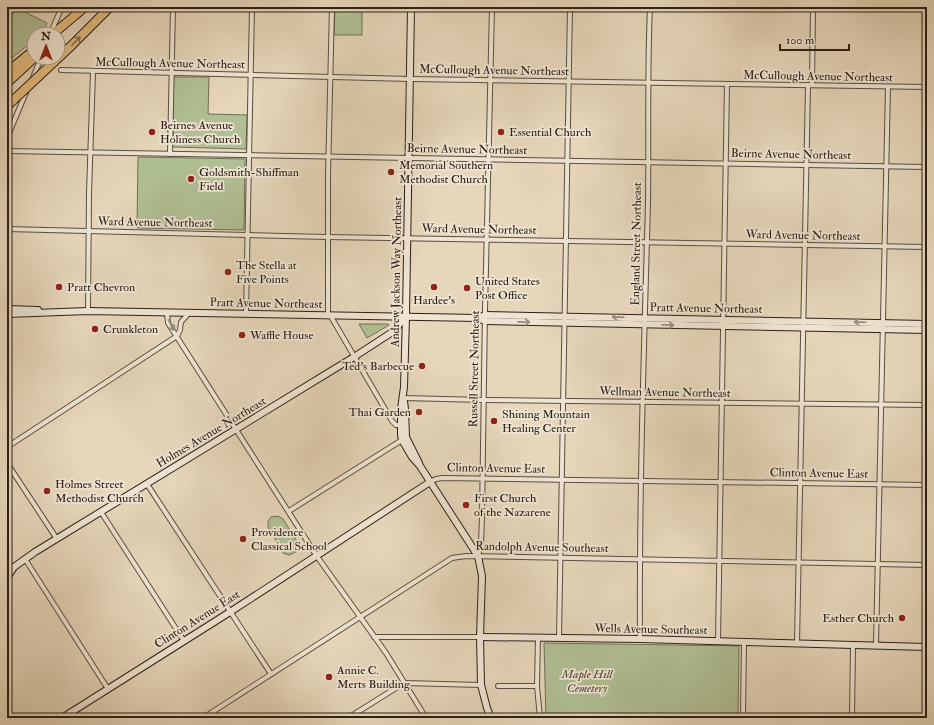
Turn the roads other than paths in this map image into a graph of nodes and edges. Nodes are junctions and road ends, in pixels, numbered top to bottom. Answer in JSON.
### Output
{"nodes":[{"id":1,"x":62,"y":7,"type":"edge"},
{"id":2,"x":85,"y":7,"type":"edge"},
{"id":3,"x":110,"y":7,"type":"edge"},
{"id":4,"x":173,"y":7,"type":"edge"},
{"id":5,"x":252,"y":7,"type":"edge"},
{"id":6,"x":332,"y":7,"type":"edge"},
{"id":7,"x":411,"y":7,"type":"edge"},
{"id":8,"x":492,"y":7,"type":"edge"},
{"id":9,"x":570,"y":7,"type":"edge"},
{"id":10,"x":650,"y":7,"type":"edge"},
{"id":11,"x":813,"y":7,"type":"edge"},
{"id":12,"x":872,"y":7,"type":"edge"},
{"id":13,"x":927,"y":8,"type":"edge"},
{"id":14,"x":55,"y":26,"type":"edge"},
{"id":15,"x":62,"y":26,"type":"edge"},
{"id":16,"x":66,"y":27,"type":"edge"},
{"id":17,"x":26,"y":57,"type":"edge"},
{"id":18,"x":26,"y":65,"type":"edge"},
{"id":19,"x":38,"y":66,"type":"edge"},
{"id":20,"x":61,"y":70,"type":"dead end"},
{"id":21,"x":7,"y":72,"type":"edge"},
{"id":22,"x":93,"y":72,"type":"junction"},
{"id":23,"x":172,"y":74,"type":"junction"},
{"id":24,"x":251,"y":75,"type":"junction"},
{"id":25,"x":330,"y":77,"type":"junction"},
{"id":26,"x":410,"y":79,"type":"junction"},
{"id":27,"x":490,"y":80,"type":"junction"},
{"id":28,"x":569,"y":82,"type":"junction"},
{"id":29,"x":7,"y":83,"type":"edge"},
{"id":30,"x":648,"y":83,"type":"junction"},
{"id":31,"x":727,"y":84,"type":"junction"},
{"id":32,"x":810,"y":85,"type":"junction"},
{"id":33,"x":888,"y":87,"type":"junction"},
{"id":34,"x":927,"y":88,"type":"edge"},
{"id":35,"x":7,"y":106,"type":"edge"},
{"id":36,"x":7,"y":138,"type":"edge"},
{"id":37,"x":7,"y":151,"type":"edge"},
{"id":38,"x":91,"y":152,"type":"junction"},
{"id":39,"x":170,"y":154,"type":"junction"},
{"id":40,"x":250,"y":155,"type":"junction"},
{"id":41,"x":328,"y":156,"type":"junction"},
{"id":42,"x":409,"y":158,"type":"junction"},
{"id":43,"x":488,"y":159,"type":"junction"},
{"id":44,"x":568,"y":160,"type":"junction"},
{"id":45,"x":647,"y":162,"type":"junction"},
{"id":46,"x":726,"y":163,"type":"junction"},
{"id":47,"x":806,"y":164,"type":"junction"},
{"id":48,"x":886,"y":166,"type":"junction"},
{"id":49,"x":927,"y":167,"type":"edge"},
{"id":50,"x":7,"y":229,"type":"edge"},
{"id":51,"x":89,"y":230,"type":"junction"},
{"id":52,"x":248,"y":234,"type":"junction"},
{"id":53,"x":327,"y":236,"type":"junction"},
{"id":54,"x":407,"y":237,"type":"junction"},
{"id":55,"x":487,"y":239,"type":"junction"},
{"id":56,"x":566,"y":240,"type":"junction"},
{"id":57,"x":646,"y":241,"type":"junction"},
{"id":58,"x":724,"y":243,"type":"junction"},
{"id":59,"x":805,"y":245,"type":"junction"},
{"id":60,"x":883,"y":246,"type":"junction"},
{"id":61,"x":927,"y":247,"type":"edge"},
{"id":62,"x":7,"y":309,"type":"edge"},
{"id":63,"x":88,"y":311,"type":"junction"},
{"id":64,"x":53,"y":312,"type":"junction"},
{"id":65,"x":167,"y":312,"type":"junction"},
{"id":66,"x":189,"y":313,"type":"junction"},
{"id":67,"x":7,"y":314,"type":"edge"},
{"id":68,"x":246,"y":314,"type":"junction"},
{"id":69,"x":329,"y":315,"type":"junction"},
{"id":70,"x":406,"y":316,"type":"junction"},
{"id":71,"x":485,"y":318,"type":"junction"},
{"id":72,"x":564,"y":320,"type":"junction"},
{"id":73,"x":803,"y":320,"type":"junction"},
{"id":74,"x":645,"y":321,"type":"junction"},
{"id":75,"x":723,"y":323,"type":"junction"},
{"id":76,"x":927,"y":324,"type":"edge"},
{"id":77,"x":882,"y":326,"type":"junction"},
{"id":78,"x":803,"y":327,"type":"junction"},
{"id":79,"x":927,"y":330,"type":"edge"},
{"id":80,"x":177,"y":336,"type":"junction"},
{"id":81,"x":354,"y":357,"type":"junction"},
{"id":82,"x":403,"y":398,"type":"junction"},
{"id":83,"x":484,"y":400,"type":"junction"},
{"id":84,"x":563,"y":400,"type":"junction"},
{"id":85,"x":643,"y":402,"type":"junction"},
{"id":86,"x":722,"y":403,"type":"junction"},
{"id":87,"x":802,"y":404,"type":"junction"},
{"id":88,"x":882,"y":404,"type":"junction"},
{"id":89,"x":927,"y":405,"type":"edge"},
{"id":90,"x":400,"y":425,"type":"junction"},
{"id":91,"x":237,"y":429,"type":"junction"},
{"id":92,"x":402,"y":440,"type":"junction"},
{"id":93,"x":7,"y":446,"type":"edge"},
{"id":94,"x":7,"y":463,"type":"edge"},
{"id":95,"x":420,"y":466,"type":"junction"},
{"id":96,"x":483,"y":478,"type":"junction"},
{"id":97,"x":562,"y":480,"type":"junction"},
{"id":98,"x":641,"y":481,"type":"junction"},
{"id":99,"x":430,"y":482,"type":"junction"},
{"id":100,"x":720,"y":482,"type":"junction"},
{"id":101,"x":800,"y":483,"type":"junction"},
{"id":102,"x":147,"y":484,"type":"junction"},
{"id":103,"x":880,"y":484,"type":"junction"},
{"id":104,"x":927,"y":485,"type":"edge"},
{"id":105,"x":289,"y":511,"type":"junction"},
{"id":106,"x":101,"y":512,"type":"junction"},
{"id":107,"x":57,"y":539,"type":"junction"},
{"id":108,"x":316,"y":555,"type":"junction"},
{"id":109,"x":478,"y":556,"type":"junction"},
{"id":110,"x":26,"y":558,"type":"junction"},
{"id":111,"x":560,"y":558,"type":"junction"},
{"id":112,"x":639,"y":559,"type":"junction"},
{"id":113,"x":719,"y":560,"type":"junction"},
{"id":114,"x":799,"y":562,"type":"junction"},
{"id":115,"x":878,"y":564,"type":"junction"},
{"id":116,"x":927,"y":565,"type":"edge"},
{"id":117,"x":7,"y":578,"type":"edge"},
{"id":118,"x":230,"y":612,"type":"junction"},
{"id":119,"x":360,"y":617,"type":"junction"},
{"id":120,"x":374,"y":637,"type":"junction"},
{"id":121,"x":480,"y":637,"type":"junction"},
{"id":122,"x":538,"y":638,"type":"junction"},
{"id":123,"x":559,"y":638,"type":"junction"},
{"id":124,"x":640,"y":639,"type":"junction"},
{"id":125,"x":184,"y":641,"type":"junction"},
{"id":126,"x":718,"y":641,"type":"junction"},
{"id":127,"x":744,"y":642,"type":"junction"},
{"id":128,"x":797,"y":643,"type":"junction"},
{"id":129,"x":853,"y":646,"type":"junction"},
{"id":130,"x":876,"y":646,"type":"junction"},
{"id":131,"x":927,"y":647,"type":"edge"},
{"id":132,"x":271,"y":674,"type":"junction"},
{"id":133,"x":404,"y":683,"type":"junction"},
{"id":134,"x":481,"y":686,"type":"junction"},
{"id":135,"x":498,"y":686,"type":"dead end"},
{"id":136,"x":538,"y":686,"type":"junction"},
{"id":137,"x":108,"y":689,"type":"junction"},
{"id":138,"x":62,"y":718,"type":"edge"},
{"id":139,"x":203,"y":718,"type":"edge"},
{"id":140,"x":348,"y":718,"type":"edge"},
{"id":141,"x":426,"y":718,"type":"edge"},
{"id":142,"x":491,"y":718,"type":"edge"},
{"id":143,"x":540,"y":718,"type":"edge"},
{"id":144,"x":743,"y":718,"type":"edge"},
{"id":145,"x":852,"y":718,"type":"edge"}],
"edges":[{"from":1,"to":14,"type":"street"},
{"from":2,"to":15,"type":"highway"},
{"from":2,"to":16,"type":"highway"},
{"from":35,"to":3,"type":"highway","one_way":true,"bridge":true},
{"from":4,"to":23,"type":"street"},
{"from":5,"to":24,"type":"street"},
{"from":6,"to":25,"type":"street"},
{"from":7,"to":26,"type":"main road","name":"Andrew Jackson Way Northeast"},
{"from":8,"to":27,"type":"street","name":"Russell Street Northeast"},
{"from":9,"to":28,"type":"street"},
{"from":10,"to":30,"type":"street","name":"England Street Northeast"},
{"from":11,"to":32,"type":"street"},
{"from":12,"to":13,"type":"street"},
{"from":17,"to":21,"type":"highway"},
{"from":18,"to":29,"type":"highway"},
{"from":19,"to":36,"type":"street"},
{"from":20,"to":22,"type":"street","name":"McCullough Avenue Northeast"},
{"from":22,"to":23,"type":"street","name":"McCullough Avenue Northeast"},
{"from":22,"to":38,"type":"street"},
{"from":23,"to":24,"type":"street","name":"McCullough Avenue Northeast"},
{"from":23,"to":39,"type":"street"},
{"from":24,"to":25,"type":"street","name":"McCullough Avenue Northeast"},
{"from":24,"to":40,"type":"street"},
{"from":25,"to":26,"type":"street","name":"McCullough Avenue Northeast"},
{"from":25,"to":41,"type":"street"},
{"from":26,"to":27,"type":"street","name":"McCullough Avenue Northeast"},
{"from":26,"to":42,"type":"main road","name":"Andrew Jackson Way Northeast"},
{"from":27,"to":28,"type":"street","name":"McCullough Avenue Northeast"},
{"from":27,"to":43,"type":"street","name":"Russell Street Northeast"},
{"from":28,"to":30,"type":"street","name":"McCullough Avenue Northeast"},
{"from":28,"to":44,"type":"street"},
{"from":30,"to":31,"type":"street","name":"McCullough Avenue Northeast"},
{"from":30,"to":45,"type":"street","name":"England Street Northeast"},
{"from":31,"to":32,"type":"street","name":"McCullough Avenue Northeast"},
{"from":31,"to":46,"type":"street"},
{"from":32,"to":33,"type":"street","name":"McCullough Avenue Northeast"},
{"from":32,"to":47,"type":"street"},
{"from":33,"to":34,"type":"street","name":"McCullough Avenue Northeast"},
{"from":33,"to":48,"type":"street"},
{"from":37,"to":38,"type":"street","name":"Beirne Avenue Northeast"},
{"from":38,"to":39,"type":"street","name":"Beirne Avenue Northeast"},
{"from":38,"to":51,"type":"street"},
{"from":39,"to":40,"type":"street","name":"Beirne Avenue Northeast"},
{"from":40,"to":41,"type":"street","name":"Beirne Avenue Northeast"},
{"from":40,"to":52,"type":"street"},
{"from":41,"to":42,"type":"street","name":"Beirne Avenue Northeast"},
{"from":41,"to":53,"type":"street"},
{"from":42,"to":43,"type":"street","name":"Beirne Avenue Northeast"},
{"from":42,"to":54,"type":"main road","name":"Andrew Jackson Way Northeast"},
{"from":43,"to":44,"type":"street","name":"Beirne Avenue Northeast"},
{"from":43,"to":55,"type":"street","name":"Russell Street Northeast"},
{"from":44,"to":45,"type":"street","name":"Beirne Avenue Northeast"},
{"from":44,"to":56,"type":"street"},
{"from":45,"to":46,"type":"street","name":"Beirne Avenue Northeast"},
{"from":45,"to":57,"type":"street","name":"England Street Northeast"},
{"from":46,"to":47,"type":"street","name":"Beirne Avenue Northeast"},
{"from":46,"to":58,"type":"street"},
{"from":47,"to":48,"type":"street","name":"Beirne Avenue Northeast"},
{"from":47,"to":59,"type":"street"},
{"from":48,"to":49,"type":"street","name":"Beirne Avenue Northeast"},
{"from":48,"to":60,"type":"street"},
{"from":50,"to":51,"type":"street","name":"Ward Avenue Northeast"},
{"from":51,"to":52,"type":"street","name":"Ward Avenue Northeast"},
{"from":51,"to":63,"type":"street"},
{"from":52,"to":53,"type":"street","name":"Ward Avenue Northeast"},
{"from":52,"to":68,"type":"street"},
{"from":53,"to":54,"type":"street","name":"Ward Avenue Northeast"},
{"from":53,"to":69,"type":"street"},
{"from":54,"to":55,"type":"street","name":"Ward Avenue Northeast"},
{"from":54,"to":70,"type":"main road","name":"Andrew Jackson Way Northeast"},
{"from":55,"to":56,"type":"street","name":"Ward Avenue Northeast"},
{"from":55,"to":71,"type":"street","name":"Russell Street Northeast"},
{"from":56,"to":57,"type":"street","name":"Ward Avenue Northeast"},
{"from":56,"to":72,"type":"street"},
{"from":57,"to":58,"type":"street","name":"Ward Avenue Northeast"},
{"from":57,"to":74,"type":"street","name":"England Street Northeast"},
{"from":58,"to":59,"type":"street","name":"Ward Avenue Northeast"},
{"from":58,"to":75,"type":"street"},
{"from":59,"to":60,"type":"street","name":"Ward Avenue Northeast"},
{"from":59,"to":73,"type":"street"},
{"from":60,"to":61,"type":"street","name":"Ward Avenue Northeast"},
{"from":60,"to":77,"type":"street"},
{"from":62,"to":64,"type":"main road","name":"Pratt Avenue Northeast"},
{"from":63,"to":64,"type":"main road","name":"Pratt Avenue Northeast"},
{"from":63,"to":65,"type":"main road","name":"Pratt Avenue Northeast"},
{"from":64,"to":67,"type":"main road","name":"Pratt Avenue Northeast"},
{"from":65,"to":66,"type":"main road","name":"Pratt Avenue Northeast"},
{"from":65,"to":80,"type":"street","one_way":true},
{"from":66,"to":68,"type":"main road","name":"Pratt Avenue Northeast"},
{"from":66,"to":80,"type":"street"},
{"from":68,"to":69,"type":"main road","name":"Pratt Avenue Northeast"},
{"from":69,"to":70,"type":"main road","name":"Pratt Avenue Northeast"},
{"from":69,"to":81,"type":"street"},
{"from":70,"to":71,"type":"main road","name":"Pratt Avenue Northeast"},
{"from":70,"to":81,"type":"main road","name":"Holmes Avenue Northeast"},
{"from":70,"to":82,"type":"main road","name":"Andrew Jackson Way Northeast"},
{"from":71,"to":72,"type":"main road","name":"Pratt Avenue Northeast"},
{"from":71,"to":83,"type":"street","name":"Russell Street Northeast"},
{"from":72,"to":74,"type":"main road","name":"Pratt Avenue Northeast"},
{"from":72,"to":84,"type":"street"},
{"from":73,"to":75,"type":"main road","name":"Pratt Avenue Northeast"},
{"from":77,"to":73,"type":"main road","name":"Pratt Avenue Northeast","one_way":true},
{"from":73,"to":78,"type":"street"},
{"from":74,"to":75,"type":"main road","name":"Pratt Avenue Northeast"},
{"from":74,"to":85,"type":"street","name":"England Street Northeast"},
{"from":75,"to":78,"type":"main road","name":"Pratt Avenue Northeast"},
{"from":75,"to":86,"type":"street"},
{"from":76,"to":77,"type":"main road","name":"Pratt Avenue Northeast"},
{"from":77,"to":78,"type":"main road","name":"Pratt Avenue Northeast"},
{"from":77,"to":79,"type":"main road","name":"Pratt Avenue Northeast"},
{"from":77,"to":88,"type":"street"},
{"from":78,"to":87,"type":"street"},
{"from":80,"to":91,"type":"street"},
{"from":80,"to":93,"type":"street"},
{"from":81,"to":90,"type":"street"},
{"from":81,"to":91,"type":"main road","name":"Holmes Avenue Northeast"},
{"from":82,"to":83,"type":"street","name":"Wellman Avenue Northeast"},
{"from":82,"to":90,"type":"main road","name":"Andrew Jackson Way Northeast"},
{"from":82,"to":95,"type":"main road"},
{"from":83,"to":84,"type":"street","name":"Wellman Avenue Northeast"},
{"from":83,"to":96,"type":"street","name":"Russell Street Northeast"},
{"from":84,"to":85,"type":"street","name":"Wellman Avenue Northeast"},
{"from":84,"to":97,"type":"street"},
{"from":85,"to":86,"type":"street","name":"Wellman Avenue Northeast"},
{"from":85,"to":98,"type":"street","name":"England Street Northeast"},
{"from":86,"to":87,"type":"street","name":"Wellman Avenue Northeast"},
{"from":86,"to":100,"type":"street"},
{"from":87,"to":88,"type":"street","name":"Wellman Avenue Northeast"},
{"from":87,"to":101,"type":"street"},
{"from":88,"to":89,"type":"street","name":"Wellman Avenue Northeast"},
{"from":88,"to":103,"type":"street"},
{"from":90,"to":92,"type":"main road","name":"Andrew Jackson Way Northeast"},
{"from":91,"to":102,"type":"main road","name":"Holmes Avenue Northeast"},
{"from":91,"to":105,"type":"street"},
{"from":92,"to":95,"type":"main road"},
{"from":92,"to":105,"type":"street"},
{"from":94,"to":107,"type":"street"},
{"from":95,"to":99,"type":"main road"},
{"from":96,"to":97,"type":"street","name":"Clinton Avenue East"},
{"from":96,"to":99,"type":"street","name":"Clinton Avenue East"},
{"from":96,"to":109,"type":"street","name":"Russell Street Northeast"},
{"from":97,"to":98,"type":"street","name":"Clinton Avenue East"},
{"from":97,"to":111,"type":"street"},
{"from":98,"to":100,"type":"street","name":"Clinton Avenue East"},
{"from":98,"to":112,"type":"street","name":"England Street Northeast"},
{"from":99,"to":108,"type":"main road","name":"Clinton Avenue East"},
{"from":99,"to":109,"type":"main road"},
{"from":100,"to":101,"type":"street","name":"Clinton Avenue East"},
{"from":100,"to":113,"type":"street"},
{"from":101,"to":103,"type":"street","name":"Clinton Avenue East"},
{"from":101,"to":114,"type":"street"},
{"from":102,"to":106,"type":"main road","name":"Holmes Avenue Northeast"},
{"from":102,"to":118,"type":"street"},
{"from":103,"to":104,"type":"street","name":"Clinton Avenue East"},
{"from":103,"to":115,"type":"street"},
{"from":105,"to":108,"type":"street"},
{"from":106,"to":107,"type":"main road","name":"Holmes Avenue Northeast"},
{"from":106,"to":125,"type":"street"},
{"from":107,"to":110,"type":"main road","name":"Holmes Avenue Northeast"},
{"from":108,"to":118,"type":"main road","name":"Clinton Avenue East"},
{"from":108,"to":119,"type":"street"},
{"from":109,"to":111,"type":"street","name":"Randolph Avenue Southeast"},
{"from":109,"to":119,"type":"street","name":"Randolph Avenue Southeast"},
{"from":109,"to":121,"type":"main road"},
{"from":110,"to":117,"type":"main road","name":"Holmes Avenue Northeast"},
{"from":110,"to":137,"type":"street"},
{"from":111,"to":112,"type":"street","name":"Randolph Avenue Southeast"},
{"from":111,"to":123,"type":"street"},
{"from":112,"to":113,"type":"street","name":"Randolph Avenue Southeast"},
{"from":112,"to":124,"type":"street","name":"England Street Northeast"},
{"from":113,"to":114,"type":"street","name":"Randolph Avenue Southeast"},
{"from":113,"to":126,"type":"street"},
{"from":114,"to":115,"type":"street","name":"Randolph Avenue Southeast"},
{"from":114,"to":128,"type":"street"},
{"from":115,"to":116,"type":"street","name":"Randolph Avenue Southeast"},
{"from":115,"to":130,"type":"street"},
{"from":118,"to":125,"type":"main road","name":"Clinton Avenue East"},
{"from":118,"to":132,"type":"street"},
{"from":119,"to":120,"type":"street"},
{"from":119,"to":132,"type":"street","name":"Randolph Avenue Southeast"},
{"from":120,"to":121,"type":"street","name":"Wells Avenue Southeast"},
{"from":120,"to":133,"type":"street"},
{"from":121,"to":122,"type":"main road","name":"Wells Avenue Southeast"},
{"from":121,"to":134,"type":"main road"},
{"from":122,"to":123,"type":"main road","name":"Wells Avenue Southeast"},
{"from":122,"to":136,"type":"street"},
{"from":123,"to":124,"type":"main road","name":"Wells Avenue Southeast"},
{"from":124,"to":126,"type":"main road","name":"Wells Avenue Southeast"},
{"from":125,"to":137,"type":"main road","name":"Clinton Avenue East"},
{"from":126,"to":127,"type":"main road","name":"Wells Avenue Southeast"},
{"from":127,"to":128,"type":"main road","name":"Wells Avenue Southeast"},
{"from":127,"to":144,"type":"street"},
{"from":128,"to":129,"type":"main road","name":"Wells Avenue Southeast"},
{"from":129,"to":130,"type":"main road","name":"Wells Avenue Southeast"},
{"from":129,"to":145,"type":"street"},
{"from":130,"to":131,"type":"main road","name":"Wells Avenue Southeast"},
{"from":132,"to":139,"type":"street","name":"Randolph Avenue Southeast"},
{"from":133,"to":134,"type":"street"},
{"from":133,"to":140,"type":"street"},
{"from":133,"to":141,"type":"street"},
{"from":134,"to":142,"type":"main road"},
{"from":135,"to":136,"type":"street"},
{"from":136,"to":143,"type":"street"},
{"from":137,"to":138,"type":"main road","name":"Clinton Avenue East"}]}
